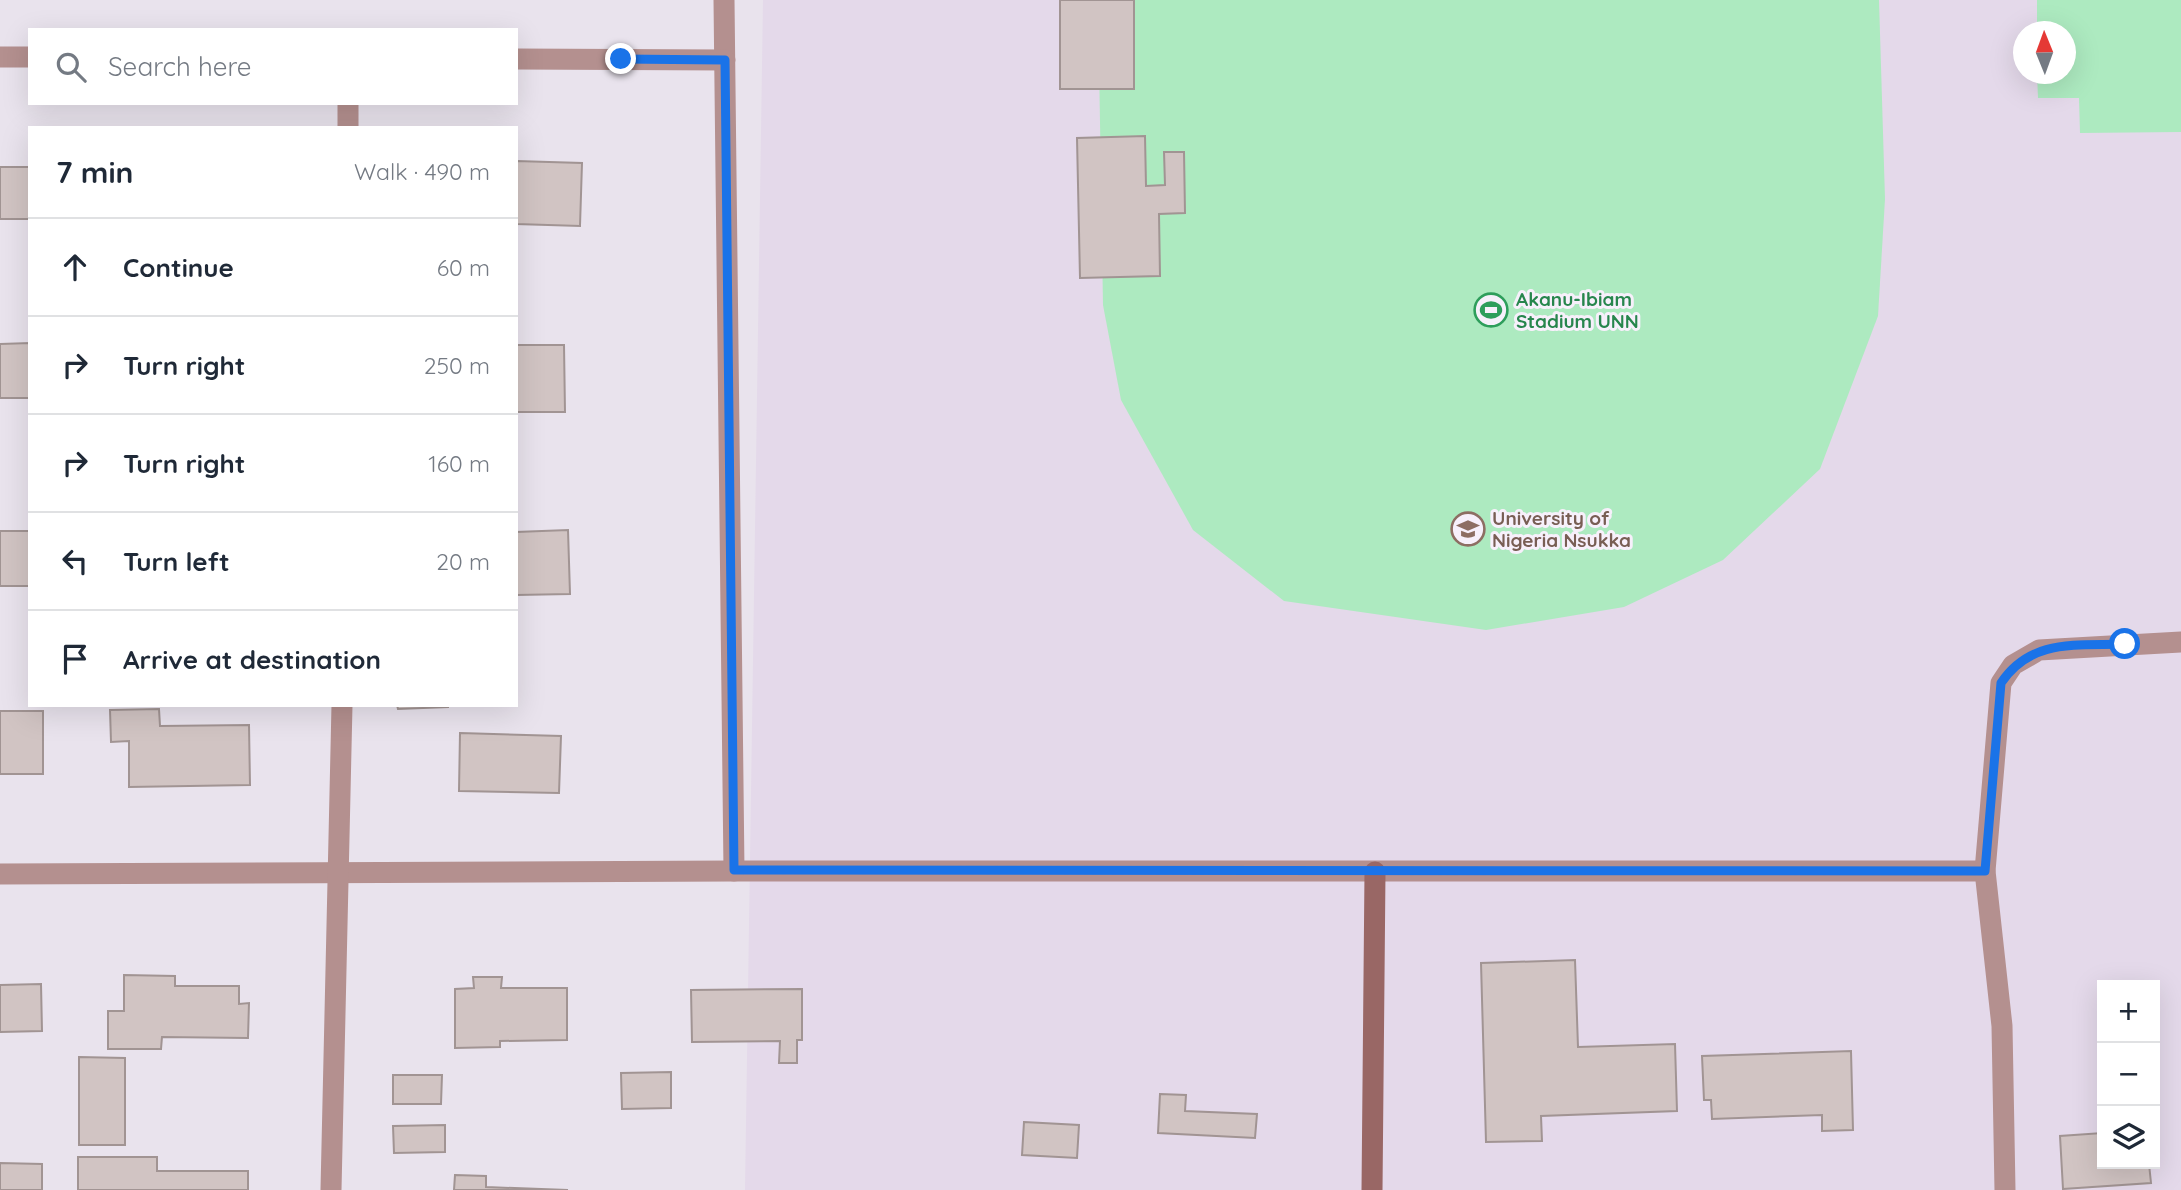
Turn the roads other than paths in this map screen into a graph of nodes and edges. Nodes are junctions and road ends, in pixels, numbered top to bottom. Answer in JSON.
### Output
{"nodes":[{"id":1,"x":724,"y":0,"type":"edge"},
{"id":2,"x":0,"y":57,"type":"edge"},
{"id":3,"x":28,"y":57,"type":"edge"},
{"id":4,"x":518,"y":59,"type":"edge"},
{"id":5,"x":725,"y":60,"type":"junction"},
{"id":6,"x":348,"y":105,"type":"edge"},
{"id":7,"x":348,"y":126,"type":"edge"},
{"id":8,"x":2181,"y":642,"type":"edge"},
{"id":9,"x":342,"y":707,"type":"edge"},
{"id":10,"x":734,"y":870,"type":"junction"},
{"id":11,"x":1985,"y":871,"type":"junction"},
{"id":12,"x":1375,"y":872,"type":"junction"},
{"id":13,"x":341,"y":873,"type":"junction"},
{"id":14,"x":0,"y":874,"type":"edge"},
{"id":15,"x":331,"y":1190,"type":"edge"},
{"id":16,"x":1372,"y":1190,"type":"edge"},
{"id":17,"x":2005,"y":1190,"type":"edge"}],
"edges":[{"from":1,"to":5,"type":"street"},
{"from":2,"to":3,"type":"street"},
{"from":4,"to":5,"type":"street"},
{"from":5,"to":10,"type":"street"},
{"from":6,"to":7,"type":"street"},
{"from":8,"to":11,"type":"street"},
{"from":9,"to":13,"type":"street"},
{"from":10,"to":12,"type":"street"},
{"from":10,"to":13,"type":"street"},
{"from":11,"to":12,"type":"street"},
{"from":11,"to":17,"type":"street"},
{"from":12,"to":16,"type":"street"},
{"from":13,"to":14,"type":"street"},
{"from":13,"to":15,"type":"street"}]}
